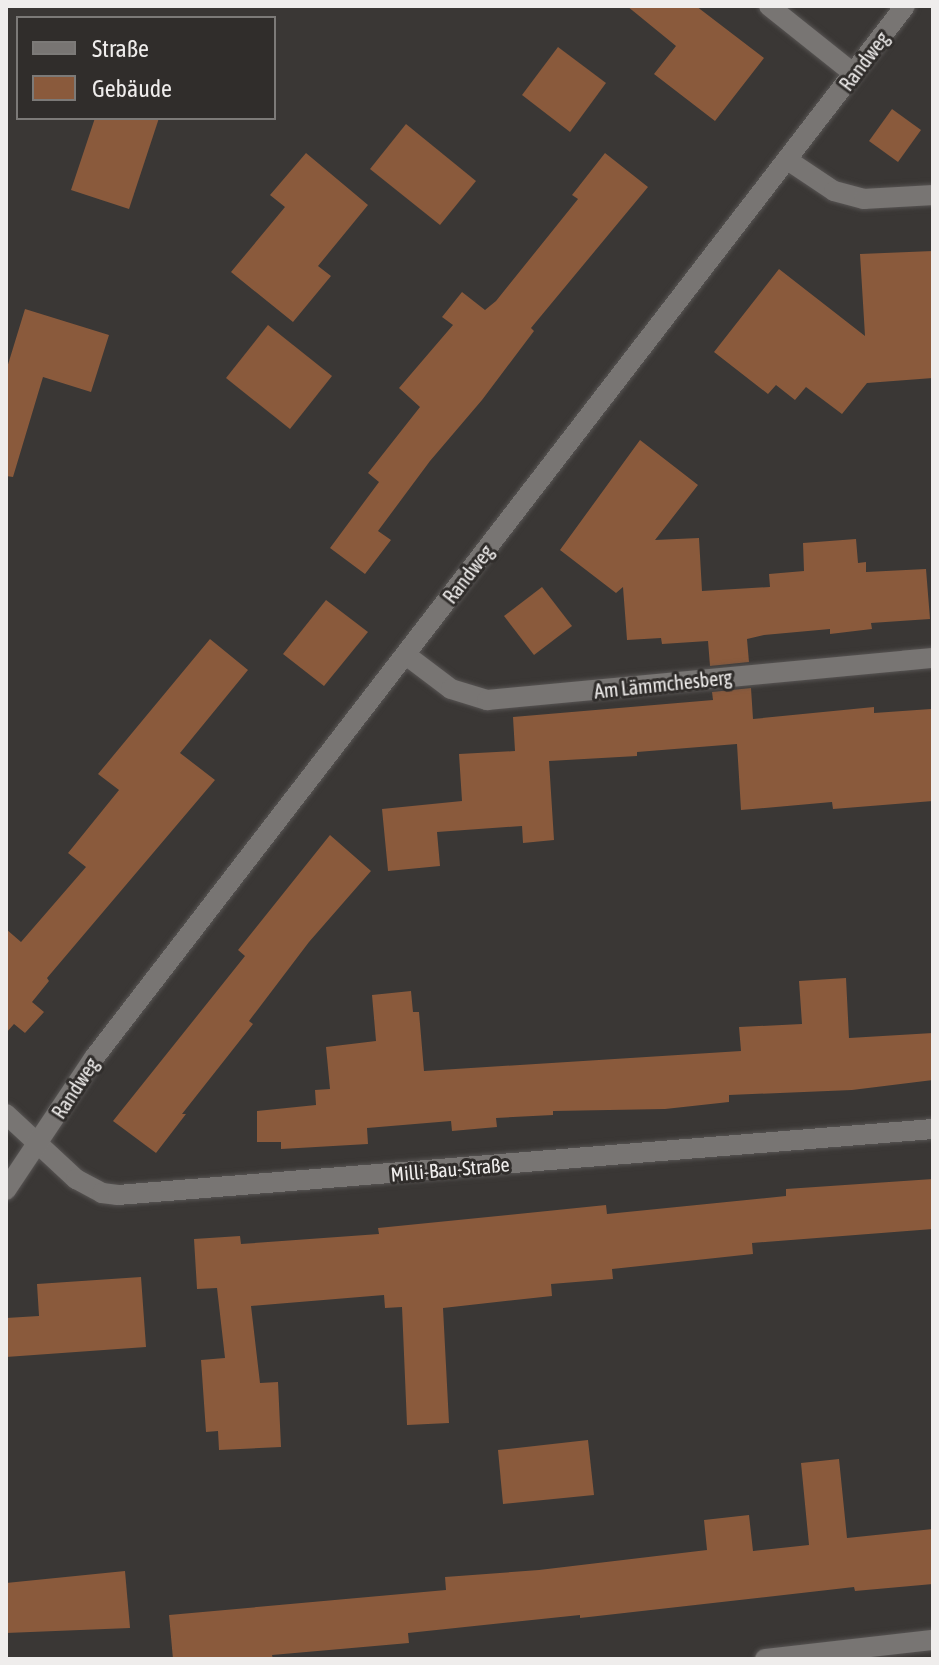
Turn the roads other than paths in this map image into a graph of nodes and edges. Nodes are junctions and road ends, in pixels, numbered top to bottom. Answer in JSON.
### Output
{"nodes":[{"id":1,"x":769,"y":6,"type":"edge"},
{"id":2,"x":905,"y":6,"type":"edge"},
{"id":3,"x":853,"y":73,"type":"junction"},
{"id":4,"x":789,"y":161,"type":"junction"},
{"id":5,"x":933,"y":195,"type":"edge"},
{"id":6,"x":406,"y":655,"type":"junction"},
{"id":7,"x":933,"y":658,"type":"edge"},
{"id":8,"x":6,"y":1114,"type":"edge"},
{"id":9,"x":933,"y":1129,"type":"edge"},
{"id":10,"x":37,"y":1146,"type":"junction"},
{"id":11,"x":6,"y":1190,"type":"edge"},
{"id":12,"x":933,"y":1640,"type":"edge"},
{"id":13,"x":765,"y":1659,"type":"edge"}],
"edges":[{"from":1,"to":3,"type":"street"},
{"from":2,"to":3,"type":"street","name":"Randweg"},
{"from":3,"to":4,"type":"street","name":"Randweg"},
{"from":4,"to":5,"type":"street"},
{"from":4,"to":6,"type":"street","name":"Randweg"},
{"from":6,"to":7,"type":"street","name":"Am Lämmchesberg"},
{"from":6,"to":10,"type":"street","name":"Randweg"},
{"from":8,"to":10,"type":"street","name":"Milli-Bau-Straße"},
{"from":9,"to":10,"type":"street","name":"Milli-Bau-Straße"},
{"from":10,"to":11,"type":"street"},
{"from":12,"to":13,"type":"street"}]}
